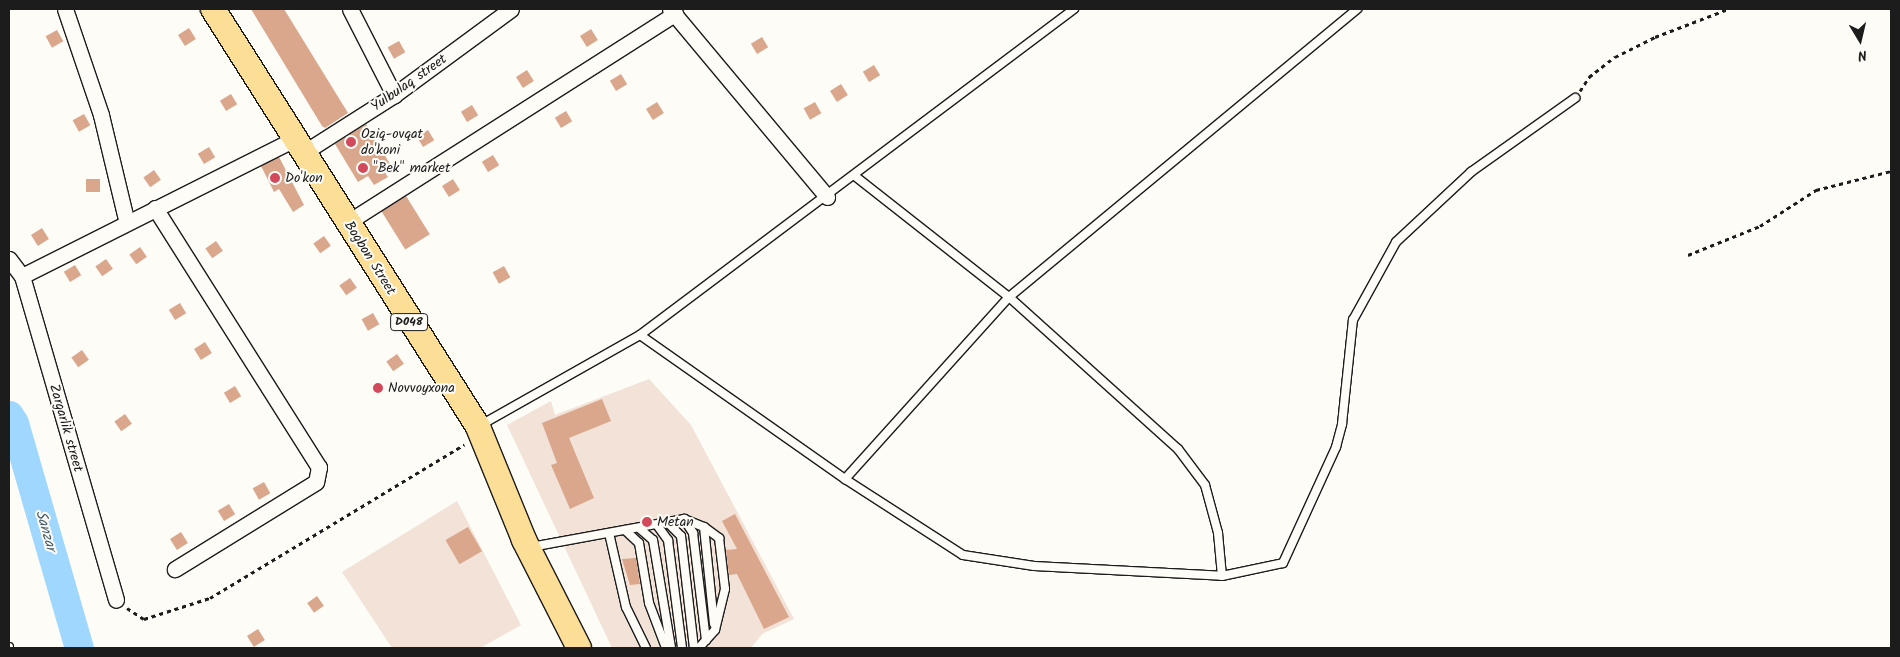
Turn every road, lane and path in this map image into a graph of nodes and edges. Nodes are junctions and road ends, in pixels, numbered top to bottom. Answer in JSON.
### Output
{"nodes":[{"id":1,"x":65,"y":9,"type":"edge"},
{"id":2,"x":213,"y":9,"type":"edge"},
{"id":3,"x":350,"y":9,"type":"edge"},
{"id":4,"x":511,"y":9,"type":"edge"},
{"id":5,"x":1074,"y":9,"type":"edge"},
{"id":6,"x":1357,"y":9,"type":"edge"},
{"id":7,"x":1728,"y":9,"type":"edge"},
{"id":8,"x":672,"y":12,"type":"edge"},
{"id":9,"x":394,"y":95,"type":"junction"},
{"id":10,"x":1575,"y":98,"type":"joint"},
{"id":11,"x":300,"y":145,"type":"junction"},
{"id":12,"x":1891,"y":171,"type":"edge"},
{"id":13,"x":855,"y":176,"type":"junction"},
{"id":14,"x":827,"y":197,"type":"junction"},
{"id":15,"x":155,"y":208,"type":"junction"},
{"id":16,"x":348,"y":222,"type":"junction"},
{"id":17,"x":127,"y":223,"type":"junction"},
{"id":18,"x":1688,"y":255,"type":"dead end"},
{"id":19,"x":9,"y":259,"type":"edge"},
{"id":20,"x":22,"y":276,"type":"junction"},
{"id":21,"x":1009,"y":297,"type":"junction"},
{"id":22,"x":640,"y":335,"type":"junction"},
{"id":23,"x":479,"y":431,"type":"junction"},
{"id":24,"x":845,"y":479,"type":"junction"},
{"id":25,"x":684,"y":519,"type":"junction"},
{"id":26,"x":668,"y":523,"type":"junction"},
{"id":27,"x":657,"y":525,"type":"junction"},
{"id":28,"x":704,"y":527,"type":"junction"},
{"id":29,"x":639,"y":528,"type":"junction"},
{"id":30,"x":625,"y":530,"type":"junction"},
{"id":31,"x":608,"y":533,"type":"junction"},
{"id":32,"x":527,"y":547,"type":"junction"},
{"id":33,"x":175,"y":569,"type":"dead end"},
{"id":34,"x":1222,"y":576,"type":"junction"},
{"id":35,"x":116,"y":600,"type":"joint"},
{"id":36,"x":715,"y":630,"type":"junction"},
{"id":37,"x":706,"y":640,"type":"junction"},
{"id":38,"x":579,"y":648,"type":"edge"},
{"id":39,"x":646,"y":648,"type":"edge"},
{"id":40,"x":666,"y":648,"type":"edge"},
{"id":41,"x":671,"y":648,"type":"edge"},
{"id":42,"x":682,"y":648,"type":"edge"},
{"id":43,"x":694,"y":648,"type":"edge"},
{"id":44,"x":699,"y":648,"type":"edge"}],
"edges":[{"from":1,"to":17,"type":"street"},
{"from":2,"to":11,"type":"main road","name":"Bogbon Street","number":"D048"},
{"from":3,"to":9,"type":"street"},
{"from":4,"to":9,"type":"street","name":"Yulbulaq street"},
{"from":5,"to":13,"type":"lane"},
{"from":6,"to":21,"type":"lane"},
{"from":7,"to":10,"type":"path"},
{"from":8,"to":14,"type":"street"},
{"from":8,"to":16,"type":"street"},
{"from":9,"to":11,"type":"street","name":"Yulbulaq street"},
{"from":10,"to":34,"type":"lane"},
{"from":11,"to":15,"type":"street","name":"Yulbulaq street"},
{"from":11,"to":16,"type":"main road","name":"Bogbon Street","number":"D048"},
{"from":12,"to":18,"type":"path"},
{"from":13,"to":14,"type":"lane"},
{"from":13,"to":21,"type":"lane"},
{"from":14,"to":22,"type":"lane"},
{"from":15,"to":17,"type":"street","name":"Yulbulaq street"},
{"from":15,"to":33,"type":"street"},
{"from":16,"to":23,"type":"main road","name":"Bogbon Street","number":"D048"},
{"from":17,"to":20,"type":"street","name":"Yulbulaq street"},
{"from":19,"to":20,"type":"street","name":"Zargarlik street"},
{"from":20,"to":35,"type":"street","name":"Zargarlik street"},
{"from":21,"to":24,"type":"lane"},
{"from":21,"to":34,"type":"lane"},
{"from":22,"to":23,"type":"lane"},
{"from":22,"to":24,"type":"lane"},
{"from":23,"to":32,"type":"main road","name":"Bogbon Street","number":"D048"},
{"from":23,"to":35,"type":"path"},
{"from":24,"to":34,"type":"lane"},
{"from":25,"to":26,"type":"lane"},
{"from":25,"to":28,"type":"lane"},
{"from":25,"to":37,"type":"lane"},
{"from":26,"to":27,"type":"lane"},
{"from":26,"to":43,"type":"lane"},
{"from":27,"to":29,"type":"lane"},
{"from":27,"to":42,"type":"lane"},
{"from":28,"to":36,"type":"lane"},
{"from":28,"to":36,"type":"lane"},
{"from":29,"to":30,"type":"lane"},
{"from":29,"to":41,"type":"lane"},
{"from":30,"to":31,"type":"lane"},
{"from":30,"to":40,"type":"lane"},
{"from":31,"to":32,"type":"lane"},
{"from":31,"to":39,"type":"lane"},
{"from":32,"to":38,"type":"main road","name":"Bogbon Street","number":"D048"},
{"from":36,"to":37,"type":"lane"},
{"from":37,"to":44,"type":"lane"}]}
